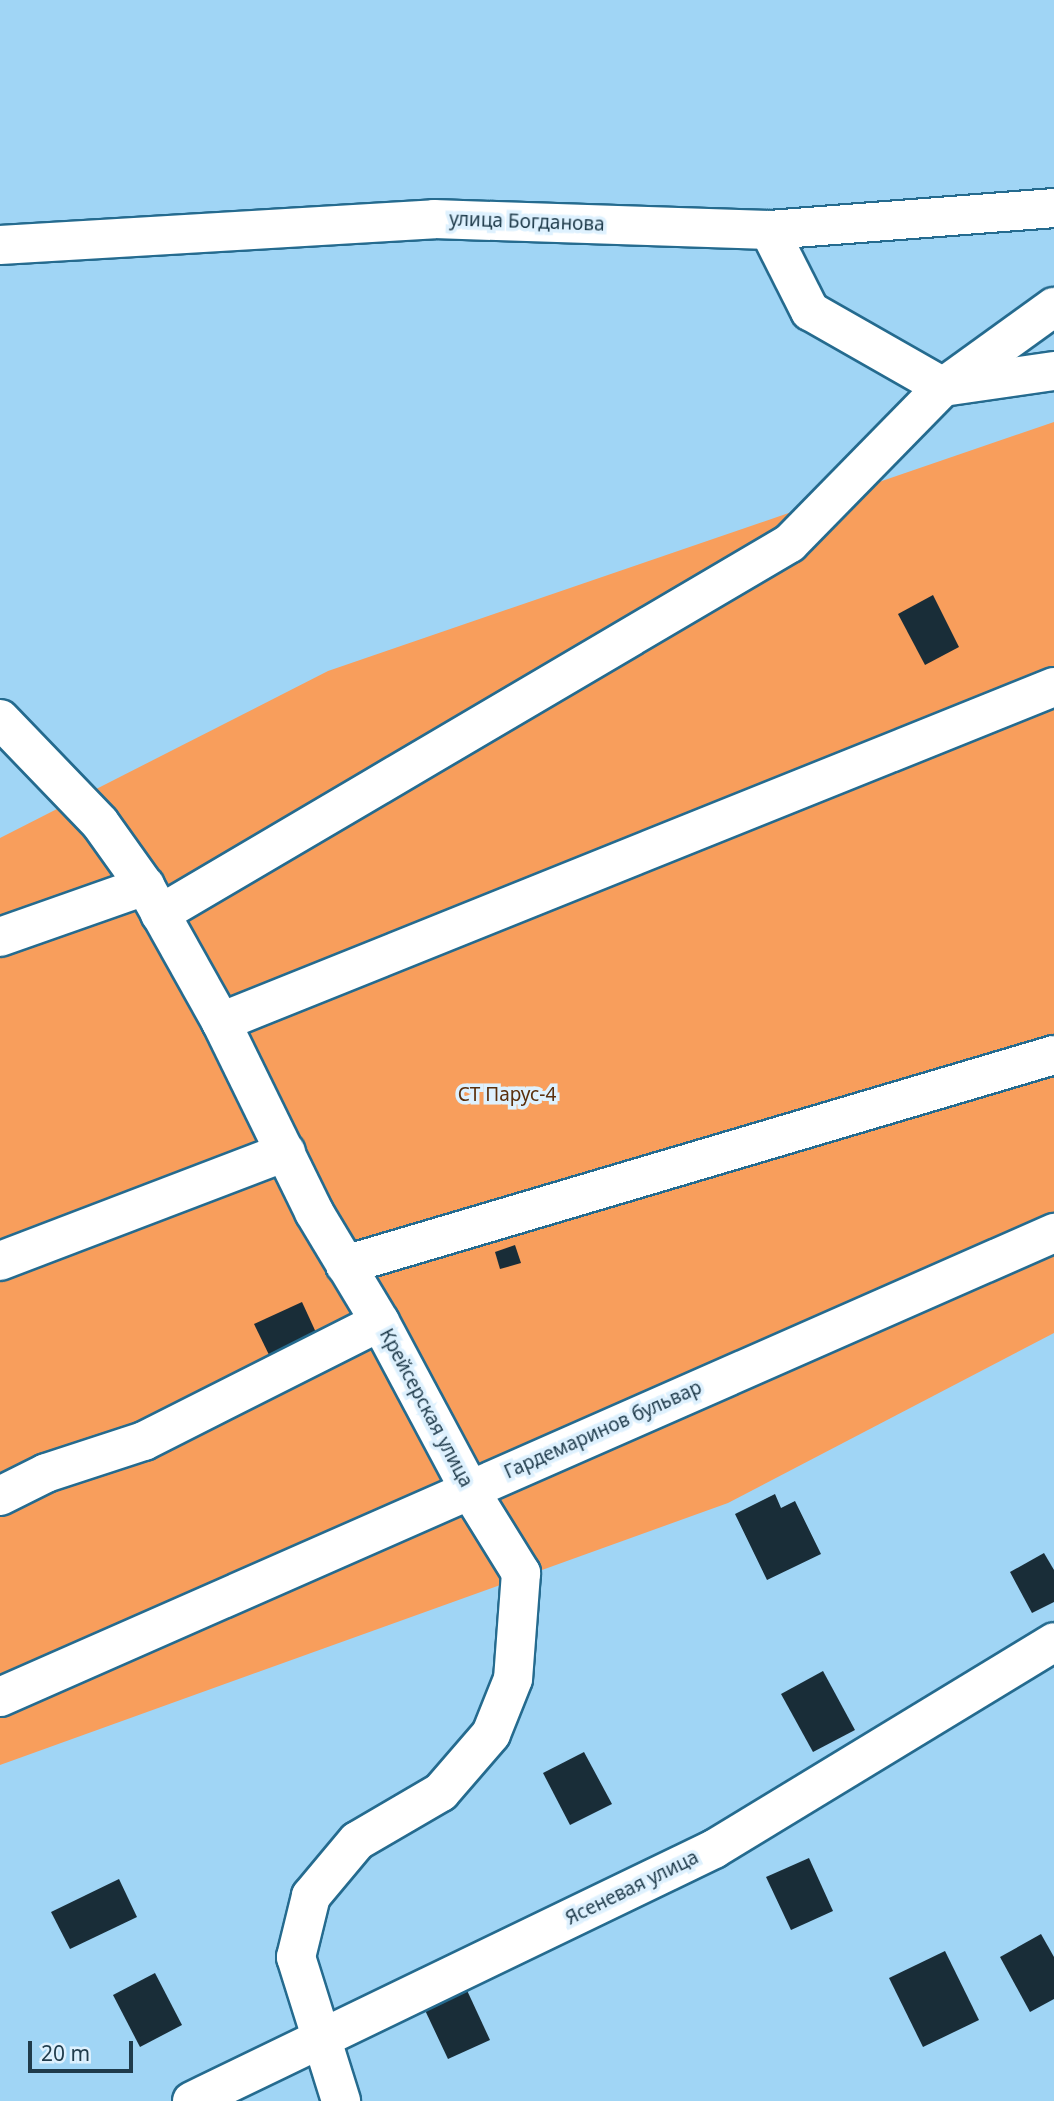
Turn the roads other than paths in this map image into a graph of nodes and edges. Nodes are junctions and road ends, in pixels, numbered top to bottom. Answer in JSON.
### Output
{"nodes":[{"id":1,"x":1054,"y":208,"type":"edge"},
{"id":2,"x":769,"y":230,"type":"junction"},
{"id":3,"x":0,"y":245,"type":"edge"},
{"id":4,"x":1054,"y":307,"type":"edge"},
{"id":5,"x":1054,"y":371,"type":"edge"},
{"id":6,"x":943,"y":387,"type":"junction"},
{"id":7,"x":1054,"y":687,"type":"edge"},
{"id":8,"x":0,"y":719,"type":"edge"},
{"id":9,"x":153,"y":900,"type":"junction"},
{"id":10,"x":0,"y":936,"type":"edge"},
{"id":11,"x":221,"y":1022,"type":"junction"},
{"id":12,"x":1054,"y":1055,"type":"edge"},
{"id":13,"x":286,"y":1152,"type":"junction"},
{"id":14,"x":1054,"y":1233,"type":"edge"},
{"id":15,"x":0,"y":1261,"type":"edge"},
{"id":16,"x":345,"y":1265,"type":"junction"},
{"id":17,"x":380,"y":1322,"type":"junction"},
{"id":18,"x":469,"y":1489,"type":"junction"},
{"id":19,"x":0,"y":1496,"type":"edge"},
{"id":20,"x":1054,"y":1642,"type":"edge"},
{"id":21,"x":0,"y":1697,"type":"edge"},
{"id":22,"x":320,"y":2038,"type":"junction"},
{"id":23,"x":192,"y":2101,"type":"edge"},
{"id":24,"x":341,"y":2101,"type":"edge"}],
"edges":[{"from":1,"to":2,"type":"street","name":"улица Богданова"},
{"from":2,"to":3,"type":"street","name":"улица Богданова"},
{"from":2,"to":6,"type":"street"},
{"from":4,"to":6,"type":"street"},
{"from":5,"to":6,"type":"street"},
{"from":6,"to":9,"type":"street"},
{"from":7,"to":11,"type":"street"},
{"from":8,"to":9,"type":"street","name":"Крейсерская улица"},
{"from":9,"to":10,"type":"street"},
{"from":9,"to":11,"type":"street","name":"Крейсерская улица"},
{"from":11,"to":13,"type":"street","name":"Крейсерская улица"},
{"from":12,"to":16,"type":"street"},
{"from":13,"to":15,"type":"street"},
{"from":13,"to":16,"type":"street","name":"Крейсерская улица"},
{"from":14,"to":18,"type":"street","name":"Гардемаринов бульвар"},
{"from":16,"to":17,"type":"street","name":"Крейсерская улица"},
{"from":17,"to":18,"type":"street","name":"Крейсерская улица"},
{"from":17,"to":19,"type":"street"},
{"from":18,"to":21,"type":"street","name":"Гардемаринов бульвар"},
{"from":18,"to":22,"type":"street","name":"Крейсерская улица"},
{"from":20,"to":22,"type":"street","name":"Ясеневая улица"},
{"from":22,"to":23,"type":"street","name":"Ясеневая улица"},
{"from":22,"to":24,"type":"street","name":"Крейсерская улица"}]}
